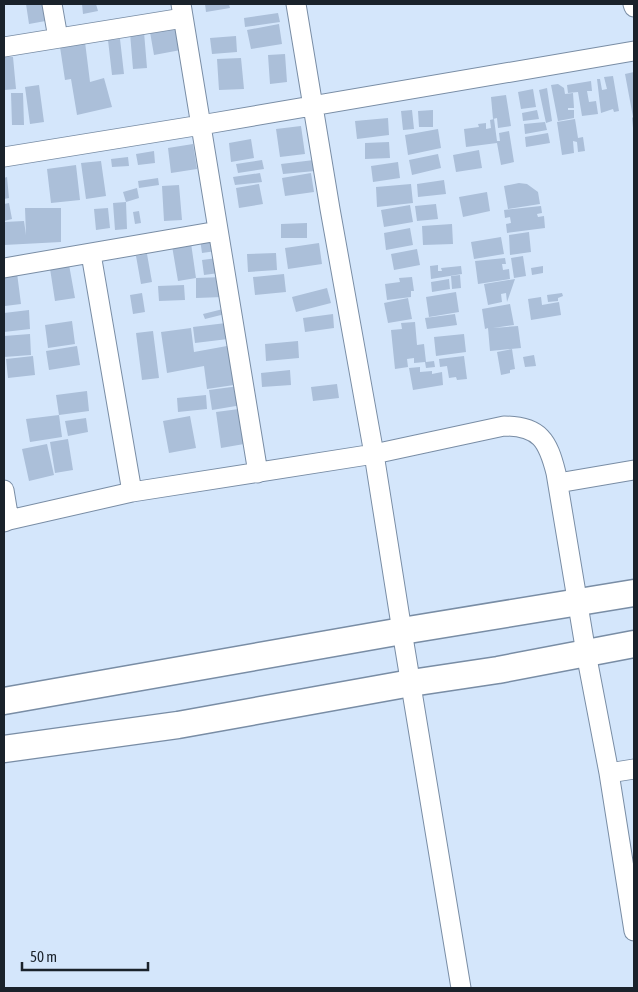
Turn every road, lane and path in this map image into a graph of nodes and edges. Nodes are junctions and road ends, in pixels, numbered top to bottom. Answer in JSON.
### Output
{"nodes":[{"id":1,"x":52,"y":4,"type":"edge"},
{"id":2,"x":296,"y":4,"type":"edge"},
{"id":3,"x":182,"y":11,"type":"edge"},
{"id":4,"x":58,"y":38,"type":"junction"},
{"id":5,"x":4,"y":47,"type":"edge"},
{"id":6,"x":634,"y":51,"type":"edge"},
{"id":7,"x":312,"y":106,"type":"junction"},
{"id":8,"x":201,"y":125,"type":"junction"},
{"id":9,"x":4,"y":157,"type":"edge"},
{"id":10,"x":218,"y":231,"type":"junction"},
{"id":11,"x":91,"y":254,"type":"junction"},
{"id":12,"x":4,"y":268,"type":"edge"},
{"id":13,"x":374,"y":454,"type":"junction"},
{"id":14,"x":634,"y":470,"type":"edge"},
{"id":15,"x":258,"y":473,"type":"junction"},
{"id":16,"x":558,"y":482,"type":"junction"},
{"id":17,"x":4,"y":490,"type":"edge"},
{"id":18,"x":132,"y":492,"type":"junction"},
{"id":19,"x":6,"y":521,"type":"edge"},
{"id":20,"x":634,"y":593,"type":"edge"},
{"id":21,"x":578,"y":601,"type":"junction"},
{"id":22,"x":402,"y":631,"type":"junction"},
{"id":23,"x":634,"y":644,"type":"edge"},
{"id":24,"x":586,"y":653,"type":"junction"},
{"id":25,"x":411,"y":684,"type":"junction"},
{"id":26,"x":4,"y":701,"type":"edge"},
{"id":27,"x":4,"y":749,"type":"edge"},
{"id":28,"x":634,"y":769,"type":"edge"},
{"id":29,"x":609,"y":773,"type":"junction"},
{"id":30,"x":634,"y":932,"type":"edge"},
{"id":31,"x":461,"y":988,"type":"edge"}],
"edges":[{"from":1,"to":4,"type":"street"},
{"from":2,"to":7,"type":"street"},
{"from":3,"to":4,"type":"street"},
{"from":3,"to":8,"type":"street"},
{"from":4,"to":5,"type":"street"},
{"from":6,"to":7,"type":"street"},
{"from":7,"to":8,"type":"street"},
{"from":7,"to":13,"type":"street"},
{"from":8,"to":9,"type":"street"},
{"from":8,"to":10,"type":"street"},
{"from":10,"to":11,"type":"street"},
{"from":10,"to":15,"type":"street"},
{"from":11,"to":12,"type":"street"},
{"from":11,"to":18,"type":"street"},
{"from":13,"to":15,"type":"street"},
{"from":13,"to":16,"type":"street"},
{"from":13,"to":22,"type":"street"},
{"from":14,"to":16,"type":"street"},
{"from":15,"to":18,"type":"street"},
{"from":16,"to":21,"type":"street"},
{"from":17,"to":19,"type":"street"},
{"from":18,"to":19,"type":"street"},
{"from":20,"to":21,"type":"street"},
{"from":21,"to":22,"type":"street"},
{"from":21,"to":24,"type":"street"},
{"from":22,"to":25,"type":"street"},
{"from":22,"to":26,"type":"street"},
{"from":23,"to":24,"type":"street"},
{"from":24,"to":25,"type":"street"},
{"from":24,"to":29,"type":"street"},
{"from":25,"to":27,"type":"street"},
{"from":25,"to":31,"type":"street"},
{"from":28,"to":29,"type":"street"},
{"from":29,"to":30,"type":"street"}]}
